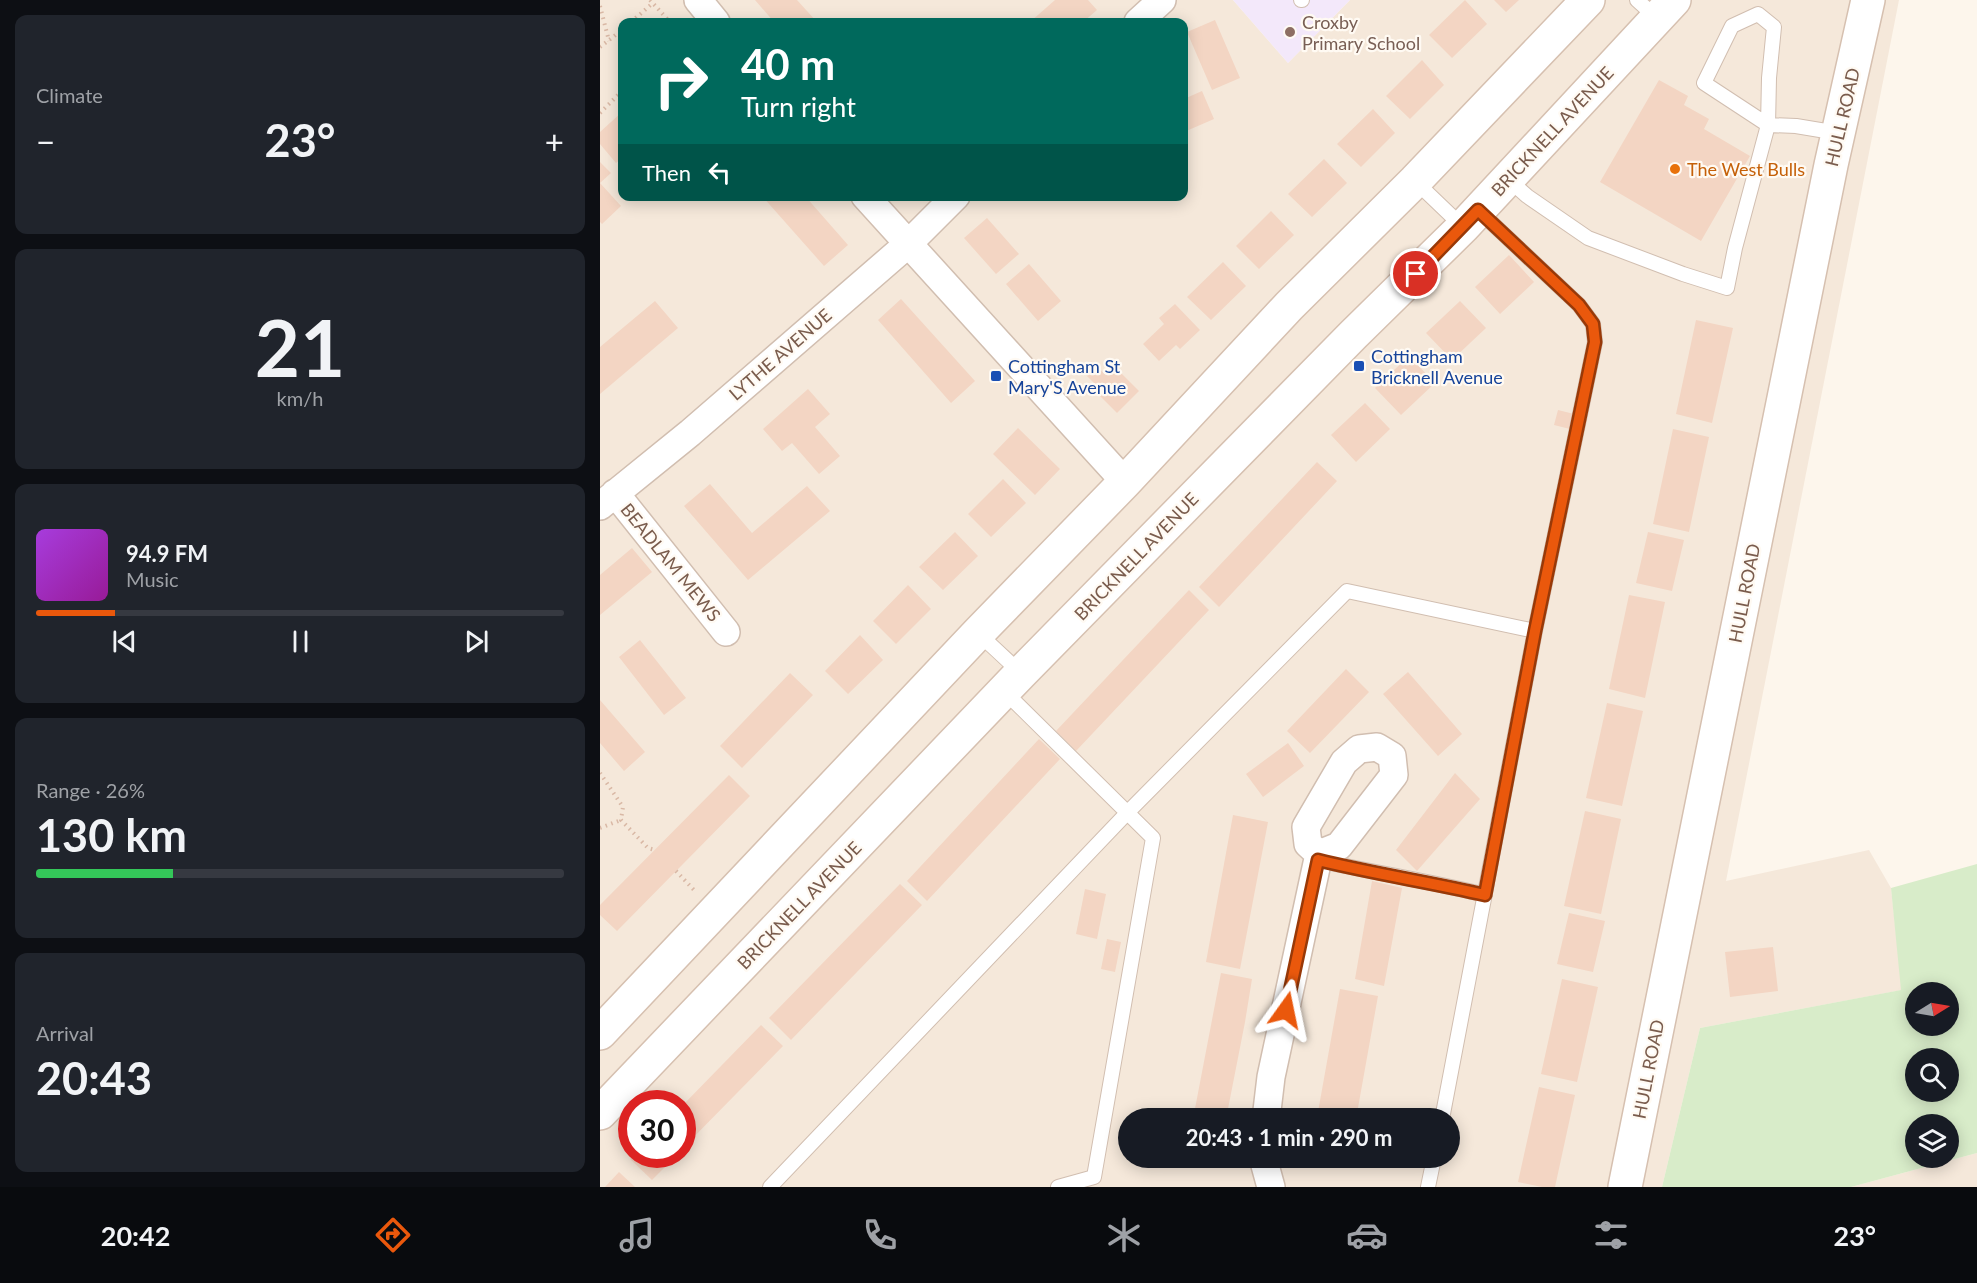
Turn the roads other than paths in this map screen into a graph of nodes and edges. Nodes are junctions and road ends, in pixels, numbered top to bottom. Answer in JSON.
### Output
{"nodes":[{"id":1,"x":698,"y":0,"type":"edge"},
{"id":2,"x":1162,"y":0,"type":"edge"},
{"id":3,"x":1588,"y":0,"type":"edge"},
{"id":4,"x":1868,"y":0,"type":"edge"},
{"id":5,"x":1656,"y":6,"type":"edge"},
{"id":6,"x":713,"y":18,"type":"edge"},
{"id":7,"x":1142,"y":18,"type":"edge"},
{"id":8,"x":1768,"y":125,"type":"junction"},
{"id":9,"x":1838,"y":133,"type":"junction"},
{"id":10,"x":1508,"y":178,"type":"junction"},
{"id":11,"x":1415,"y":181,"type":"junction"},
{"id":12,"x":870,"y":201,"type":"edge"},
{"id":13,"x":951,"y":201,"type":"edge"},
{"id":14,"x":1470,"y":219,"type":"junction"},
{"id":15,"x":908,"y":244,"type":"junction"},
{"id":16,"x":1125,"y":482,"type":"junction"},
{"id":17,"x":608,"y":500,"type":"edge"},
{"id":18,"x":1535,"y":631,"type":"junction"},
{"id":19,"x":726,"y":632,"type":"dead end"},
{"id":20,"x":978,"y":633,"type":"junction"},
{"id":21,"x":1013,"y":682,"type":"junction"},
{"id":22,"x":1127,"y":813,"type":"junction"},
{"id":23,"x":1319,"y":857,"type":"joint"},
{"id":24,"x":1485,"y":895,"type":"junction"},
{"id":25,"x":600,"y":1033,"type":"edge"},
{"id":26,"x":1267,"y":1108,"type":"edge"},
{"id":27,"x":1444,"y":1108,"type":"edge"},
{"id":28,"x":600,"y":1113,"type":"edge"},
{"id":29,"x":1266,"y":1168,"type":"edge"},
{"id":30,"x":1432,"y":1168,"type":"edge"},
{"id":31,"x":770,"y":1187,"type":"edge"},
{"id":32,"x":1058,"y":1187,"type":"edge"},
{"id":33,"x":1271,"y":1187,"type":"edge"},
{"id":34,"x":1428,"y":1187,"type":"edge"},
{"id":35,"x":1625,"y":1187,"type":"edge"}],
"edges":[{"from":1,"to":6,"type":"street"},
{"from":2,"to":7,"type":"street"},
{"from":3,"to":11,"type":"street"},
{"from":4,"to":9,"type":"street","name":"HULL ROAD"},
{"from":5,"to":10,"type":"street","name":"BRICKNELL AVENUE"},
{"from":8,"to":8,"type":"lane"},
{"from":8,"to":9,"type":"lane"},
{"from":8,"to":10,"type":"lane"},
{"from":9,"to":35,"type":"street","name":"HULL ROAD"},
{"from":10,"to":14,"type":"street","name":"BRICKNELL AVENUE"},
{"from":11,"to":14,"type":"lane"},
{"from":11,"to":16,"type":"street"},
{"from":12,"to":15,"type":"street"},
{"from":13,"to":15,"type":"street","name":"LYTHE AVENUE"},
{"from":14,"to":18,"type":"lane"},
{"from":14,"to":21,"type":"street","name":"BRICKNELL AVENUE"},
{"from":15,"to":16,"type":"street"},
{"from":15,"to":17,"type":"street","name":"LYTHE AVENUE"},
{"from":16,"to":20,"type":"street"},
{"from":17,"to":19,"type":"street","name":"BEADLAM MEWS"},
{"from":18,"to":22,"type":"lane"},
{"from":18,"to":24,"type":"lane"},
{"from":20,"to":21,"type":"lane"},
{"from":20,"to":25,"type":"street"},
{"from":21,"to":22,"type":"lane"},
{"from":21,"to":28,"type":"street","name":"BRICKNELL AVENUE"},
{"from":22,"to":31,"type":"lane"},
{"from":22,"to":32,"type":"lane"},
{"from":23,"to":24,"type":"lane"},
{"from":23,"to":26,"type":"street"},
{"from":24,"to":27,"type":"lane"},
{"from":29,"to":33,"type":"street"},
{"from":30,"to":34,"type":"lane"}]}
